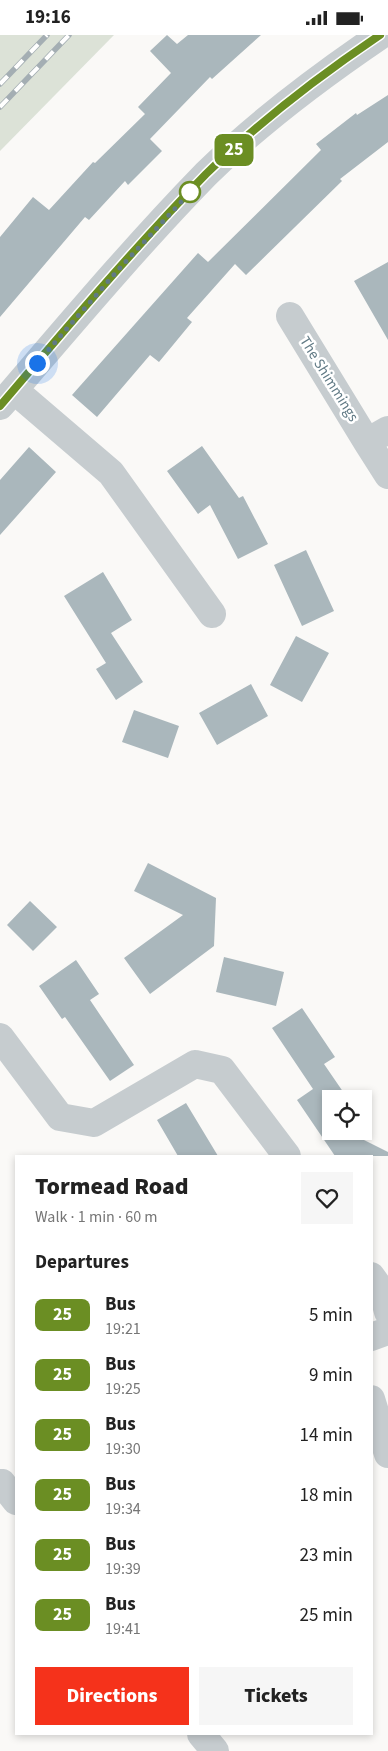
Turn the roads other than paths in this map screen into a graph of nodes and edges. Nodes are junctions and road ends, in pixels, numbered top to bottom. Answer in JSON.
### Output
{"nodes":[{"id":1,"x":381,"y":35,"type":"edge"},
{"id":2,"x":290,"y":316,"type":"dead end"},
{"id":3,"x":7,"y":398,"type":"edge"},
{"id":4,"x":378,"y":436,"type":"edge"},
{"id":5,"x":388,"y":475,"type":"edge"},
{"id":6,"x":212,"y":614,"type":"dead end"},
{"id":7,"x":0,"y":1037,"type":"edge"},
{"id":8,"x":286,"y":1155,"type":"edge"},
{"id":9,"x":373,"y":1279,"type":"edge"},
{"id":10,"x":388,"y":1312,"type":"edge"},
{"id":11,"x":388,"y":1331,"type":"edge"},
{"id":12,"x":373,"y":1336,"type":"edge"},
{"id":13,"x":373,"y":1405,"type":"edge"},
{"id":14,"x":388,"y":1454,"type":"edge"},
{"id":15,"x":202,"y":1735,"type":"edge"},
{"id":16,"x":215,"y":1751,"type":"edge"}],
"edges":[{"from":1,"to":3,"type":"street"},
{"from":2,"to":4,"type":"street","name":"The Shimmings"},
{"from":3,"to":6,"type":"street"},
{"from":4,"to":5,"type":"street","name":"The Shimmings"},
{"from":7,"to":8,"type":"street"},
{"from":9,"to":10,"type":"street"},
{"from":11,"to":12,"type":"street"},
{"from":13,"to":14,"type":"street"},
{"from":15,"to":16,"type":"street"}]}
